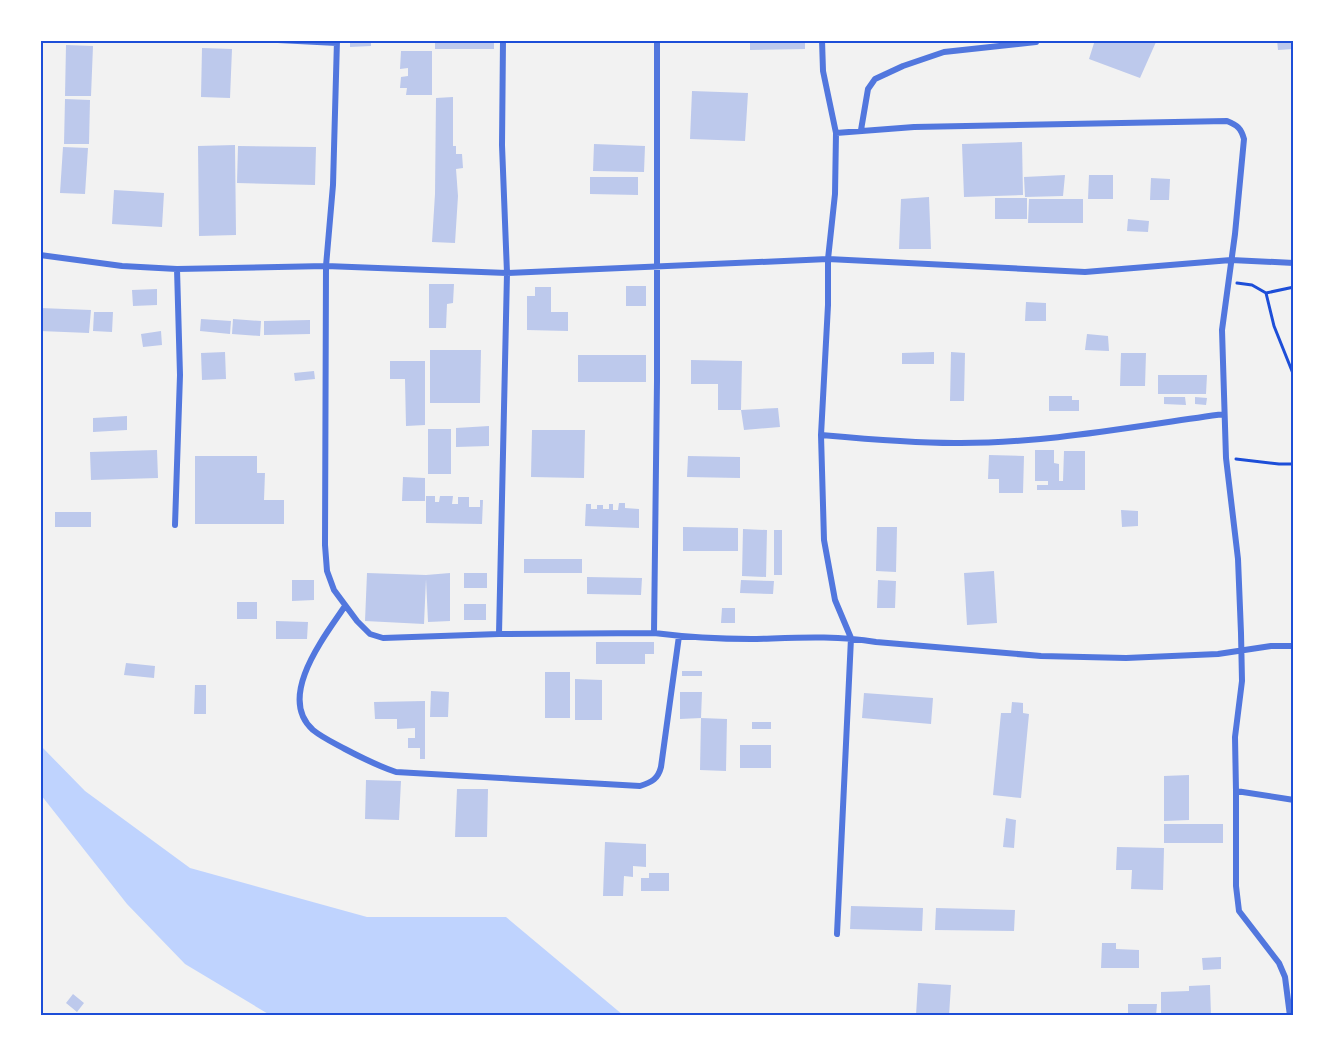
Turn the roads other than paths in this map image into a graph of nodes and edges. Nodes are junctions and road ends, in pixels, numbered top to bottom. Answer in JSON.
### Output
{"nodes":[{"id":1,"x":278,"y":40,"type":"edge"},
{"id":2,"x":502,"y":40,"type":"edge"},
{"id":3,"x":657,"y":40,"type":"edge"},
{"id":4,"x":822,"y":40,"type":"edge"},
{"id":5,"x":337,"y":42,"type":"edge"},
{"id":6,"x":1036,"y":42,"type":"edge"},
{"id":7,"x":861,"y":130,"type":"junction"},
{"id":8,"x":836,"y":133,"type":"junction"},
{"id":9,"x":40,"y":255,"type":"edge"},
{"id":10,"x":828,"y":259,"type":"junction"},
{"id":11,"x":1231,"y":260,"type":"junction"},
{"id":12,"x":1293,"y":262,"type":"edge"},
{"id":13,"x":326,"y":266,"type":"junction"},
{"id":14,"x":656,"y":267,"type":"junction"},
{"id":15,"x":177,"y":268,"type":"junction"},
{"id":16,"x":507,"y":273,"type":"junction"},
{"id":17,"x":1224,"y":414,"type":"junction"},
{"id":18,"x":821,"y":435,"type":"junction"},
{"id":19,"x":175,"y":525,"type":"dead end"},
{"id":20,"x":345,"y":606,"type":"junction"},
{"id":21,"x":654,"y":633,"type":"junction"},
{"id":22,"x":499,"y":634,"type":"junction"},
{"id":23,"x":679,"y":636,"type":"junction"},
{"id":24,"x":851,"y":638,"type":"junction"},
{"id":25,"x":1293,"y":646,"type":"edge"},
{"id":26,"x":1241,"y":651,"type":"junction"},
{"id":27,"x":1236,"y":791,"type":"junction"},
{"id":28,"x":1293,"y":800,"type":"edge"},
{"id":29,"x":837,"y":934,"type":"dead end"},
{"id":30,"x":1290,"y":1016,"type":"edge"}],
"edges":[{"from":1,"to":5,"type":"street"},
{"from":2,"to":16,"type":"street"},
{"from":3,"to":14,"type":"street"},
{"from":4,"to":8,"type":"street"},
{"from":5,"to":13,"type":"street"},
{"from":6,"to":7,"type":"street"},
{"from":7,"to":8,"type":"street"},
{"from":7,"to":11,"type":"street"},
{"from":8,"to":10,"type":"street"},
{"from":9,"to":15,"type":"street"},
{"from":10,"to":11,"type":"street"},
{"from":10,"to":14,"type":"street"},
{"from":10,"to":18,"type":"street"},
{"from":11,"to":12,"type":"street"},
{"from":11,"to":17,"type":"street"},
{"from":13,"to":15,"type":"street"},
{"from":13,"to":16,"type":"street"},
{"from":13,"to":20,"type":"street"},
{"from":14,"to":16,"type":"street"},
{"from":14,"to":21,"type":"street"},
{"from":15,"to":19,"type":"street"},
{"from":16,"to":22,"type":"street"},
{"from":17,"to":18,"type":"street"},
{"from":17,"to":26,"type":"street"},
{"from":18,"to":24,"type":"street"},
{"from":20,"to":22,"type":"street"},
{"from":20,"to":23,"type":"street"},
{"from":21,"to":22,"type":"street"},
{"from":21,"to":23,"type":"street"},
{"from":23,"to":24,"type":"street"},
{"from":24,"to":26,"type":"street"},
{"from":24,"to":29,"type":"street"},
{"from":25,"to":26,"type":"street"},
{"from":26,"to":27,"type":"street"},
{"from":27,"to":28,"type":"street"},
{"from":27,"to":30,"type":"street"}]}
